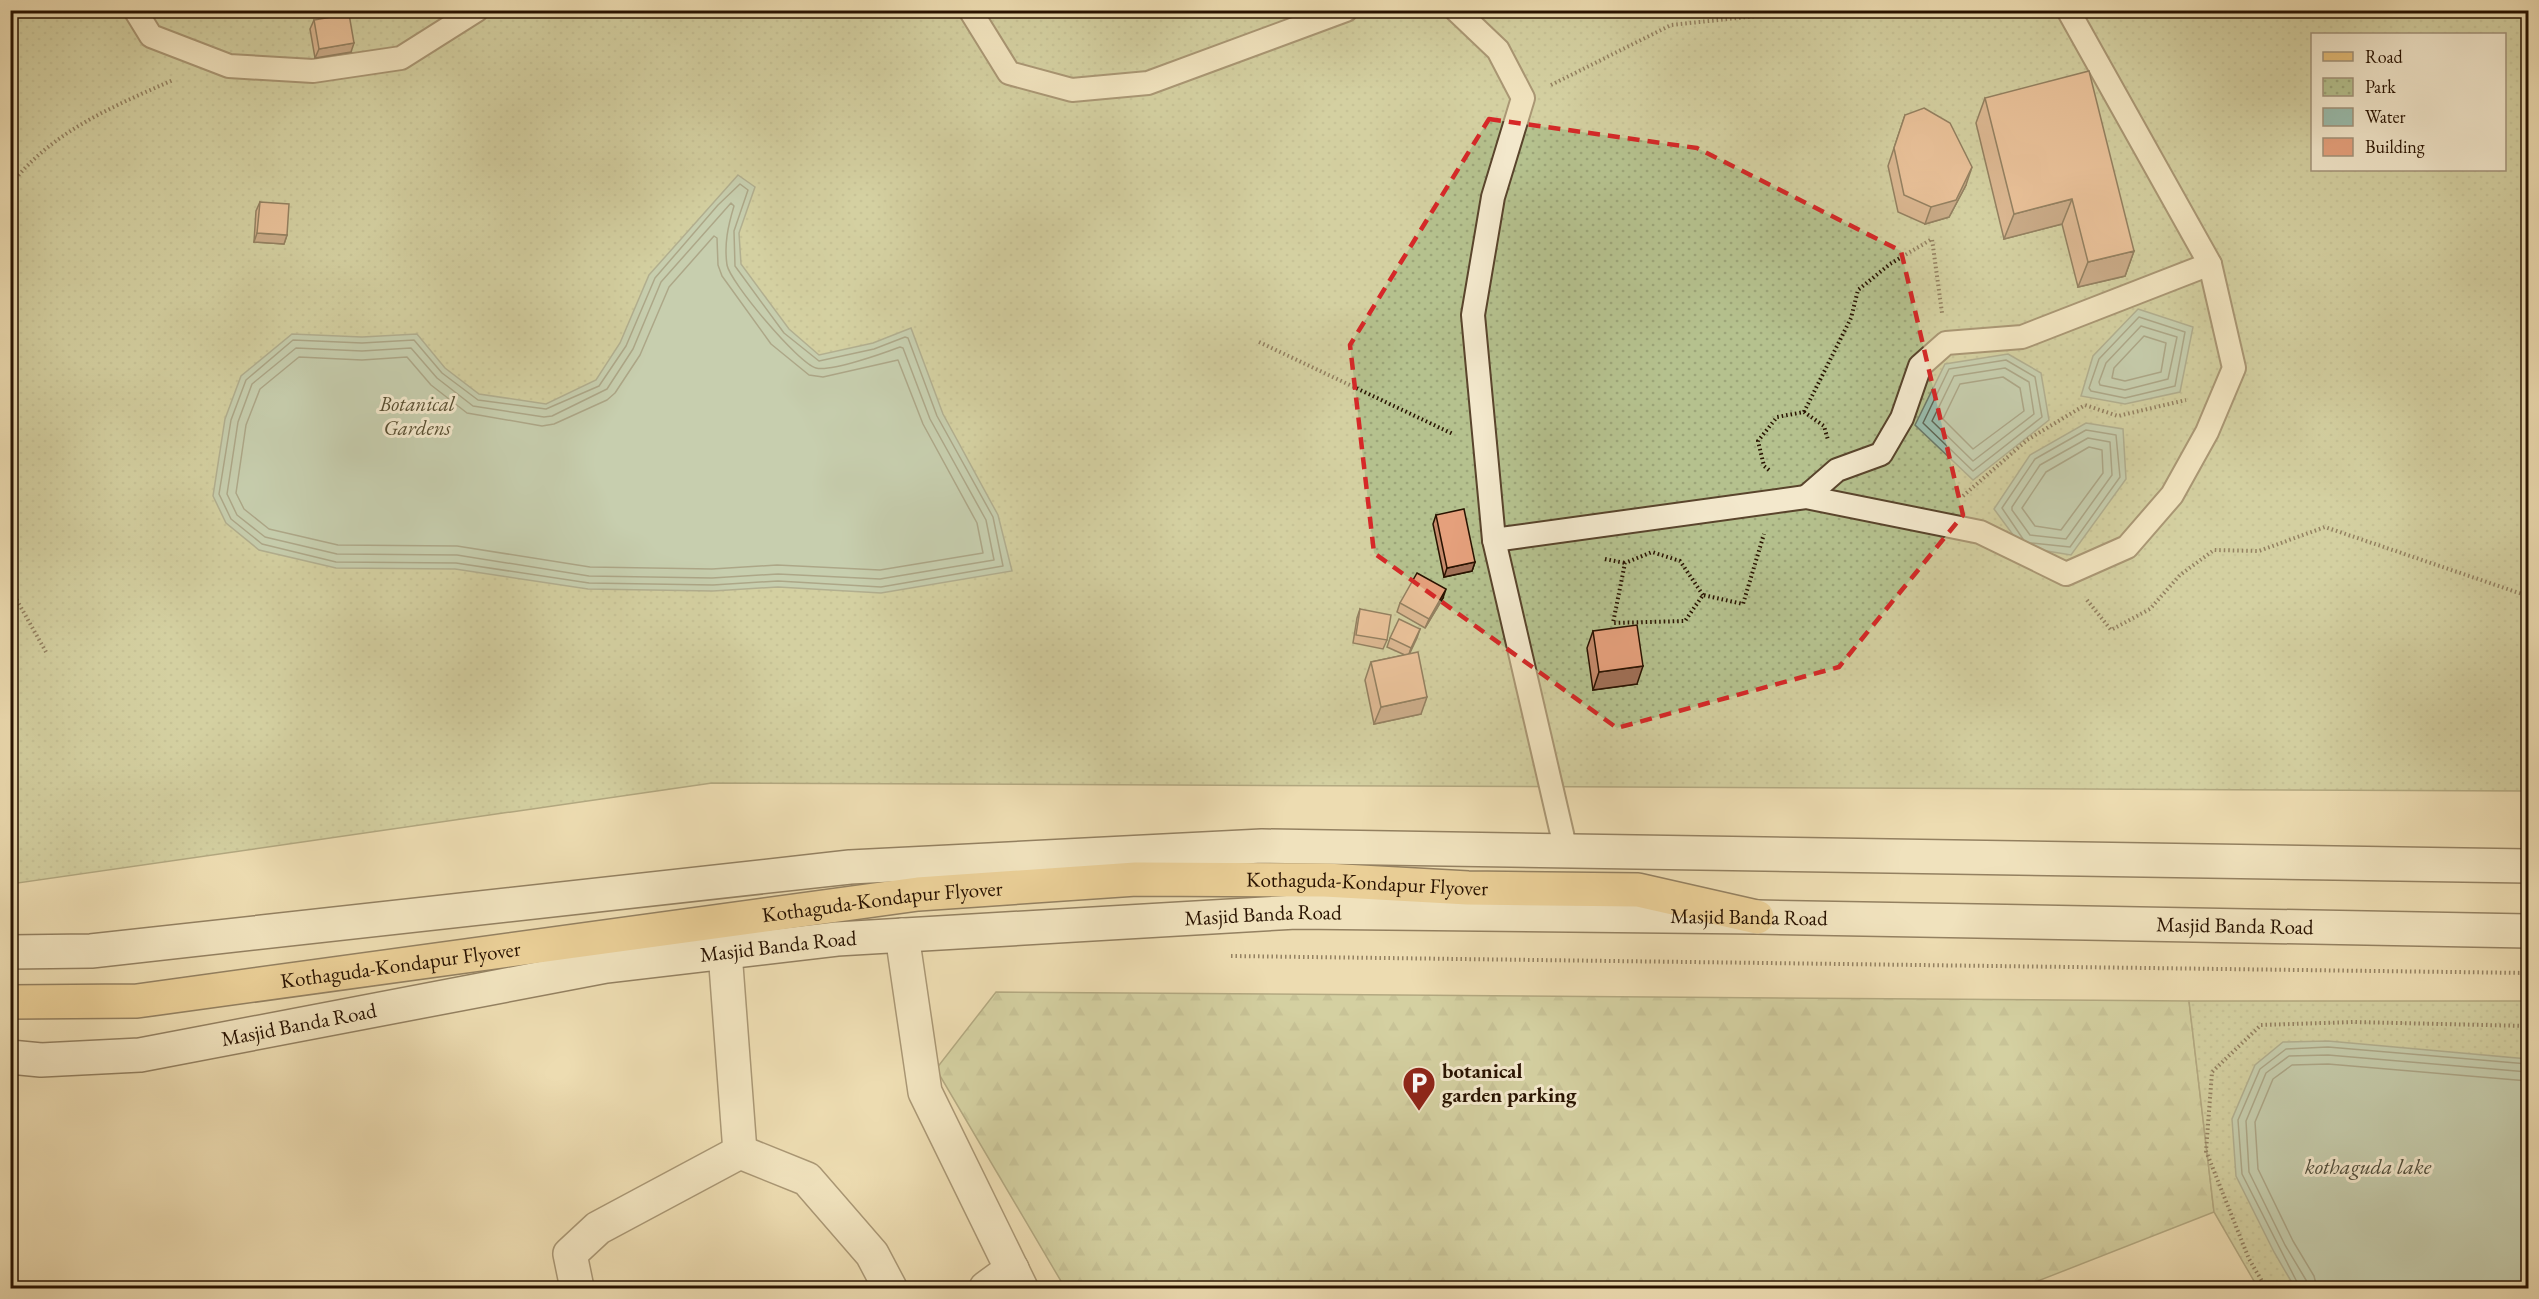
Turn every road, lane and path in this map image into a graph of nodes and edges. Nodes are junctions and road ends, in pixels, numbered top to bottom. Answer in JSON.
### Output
{"nodes":[{"id":1,"x":135,"y":10,"type":"edge"},
{"id":2,"x":477,"y":10,"type":"edge"},
{"id":3,"x":970,"y":10,"type":"edge"},
{"id":4,"x":1346,"y":10,"type":"edge"},
{"id":5,"x":1456,"y":10,"type":"edge"},
{"id":6,"x":1813,"y":10,"type":"edge"},
{"id":7,"x":2068,"y":10,"type":"edge"},
{"id":8,"x":229,"y":66,"type":"junction"},
{"id":9,"x":1523,"y":98,"type":"junction"},
{"id":10,"x":10,"y":174,"type":"edge"},
{"id":11,"x":17,"y":177,"type":"junction"},
{"id":12,"x":10,"y":186,"type":"edge"},
{"id":13,"x":2210,"y":264,"type":"junction"},
{"id":14,"x":1259,"y":342,"type":"dead end"},
{"id":15,"x":1946,"y":343,"type":"junction"},
{"id":16,"x":2224,"y":391,"type":"junction"},
{"id":17,"x":1803,"y":412,"type":"junction"},
{"id":18,"x":1486,"y":450,"type":"junction"},
{"id":19,"x":1836,"y":470,"type":"junction"},
{"id":20,"x":1806,"y":497,"type":"junction"},
{"id":21,"x":1774,"y":501,"type":"junction"},
{"id":22,"x":1933,"y":522,"type":"junction"},
{"id":23,"x":1494,"y":540,"type":"junction"},
{"id":24,"x":2066,"y":574,"type":"junction"},
{"id":25,"x":10,"y":588,"type":"edge"},
{"id":26,"x":1703,"y":595,"type":"junction"},
{"id":27,"x":2529,"y":596,"type":"edge"},
{"id":28,"x":46,"y":652,"type":"dead end"},
{"id":29,"x":1566,"y":851,"type":"junction"},
{"id":30,"x":2529,"y":866,"type":"edge"},
{"id":31,"x":1757,"y":917,"type":"junction"},
{"id":32,"x":2529,"y":931,"type":"edge"},
{"id":33,"x":902,"y":935,"type":"junction"},
{"id":34,"x":10,"y":952,"type":"edge"},
{"id":35,"x":725,"y":952,"type":"junction"},
{"id":36,"x":1228,"y":956,"type":"dead end"},
{"id":37,"x":2529,"y":973,"type":"edge"},
{"id":38,"x":10,"y":1002,"type":"edge"},
{"id":39,"x":2529,"y":1026,"type":"edge"},
{"id":40,"x":10,"y":1057,"type":"edge"},
{"id":41,"x":740,"y":1152,"type":"junction"},
{"id":42,"x":1016,"y":1279,"type":"edge"},
{"id":43,"x":577,"y":1288,"type":"edge"},
{"id":44,"x":890,"y":1288,"type":"edge"},
{"id":45,"x":986,"y":1288,"type":"edge"},
{"id":46,"x":2266,"y":1288,"type":"edge"}],
"edges":[{"from":1,"to":8,"type":"lane"},
{"from":2,"to":8,"type":"lane"},
{"from":3,"to":4,"type":"lane"},
{"from":5,"to":9,"type":"lane"},
{"from":6,"to":9,"type":"path"},
{"from":7,"to":13,"type":"lane"},
{"from":8,"to":11,"type":"path"},
{"from":9,"to":18,"type":"lane"},
{"from":10,"to":11,"type":"path"},
{"from":11,"to":12,"type":"path"},
{"from":13,"to":15,"type":"lane"},
{"from":13,"to":16,"type":"lane"},
{"from":14,"to":18,"type":"path"},
{"from":15,"to":17,"type":"path"},
{"from":15,"to":19,"type":"lane"},
{"from":16,"to":22,"type":"path"},
{"from":16,"to":24,"type":"lane"},
{"from":17,"to":19,"type":"path"},
{"from":17,"to":20,"type":"path"},
{"from":18,"to":23,"type":"lane"},
{"from":19,"to":20,"type":"lane"},
{"from":20,"to":21,"type":"lane"},
{"from":20,"to":22,"type":"lane"},
{"from":21,"to":23,"type":"lane"},
{"from":21,"to":26,"type":"path"},
{"from":22,"to":24,"type":"lane"},
{"from":23,"to":29,"type":"lane"},
{"from":24,"to":27,"type":"path"},
{"from":25,"to":28,"type":"path"},
{"from":26,"to":26,"type":"path"},
{"from":29,"to":30,"type":"main road"},
{"from":29,"to":34,"type":"main road"},
{"from":31,"to":32,"type":"main road","name":"Masjid Banda Road"},
{"from":31,"to":33,"type":"main road","name":"Masjid Banda Road"},
{"from":31,"to":38,"type":"main road","name":"Kothaguda-Kondapur Flyover"},
{"from":33,"to":35,"type":"main road","name":"Masjid Banda Road"},
{"from":33,"to":42,"type":"main road"},
{"from":35,"to":40,"type":"main road","name":"Masjid Banda Road"},
{"from":35,"to":41,"type":"main road"},
{"from":36,"to":37,"type":"path"},
{"from":39,"to":46,"type":"path"},
{"from":41,"to":43,"type":"main road"},
{"from":41,"to":44,"type":"main road"},
{"from":42,"to":45,"type":"main road"}]}
